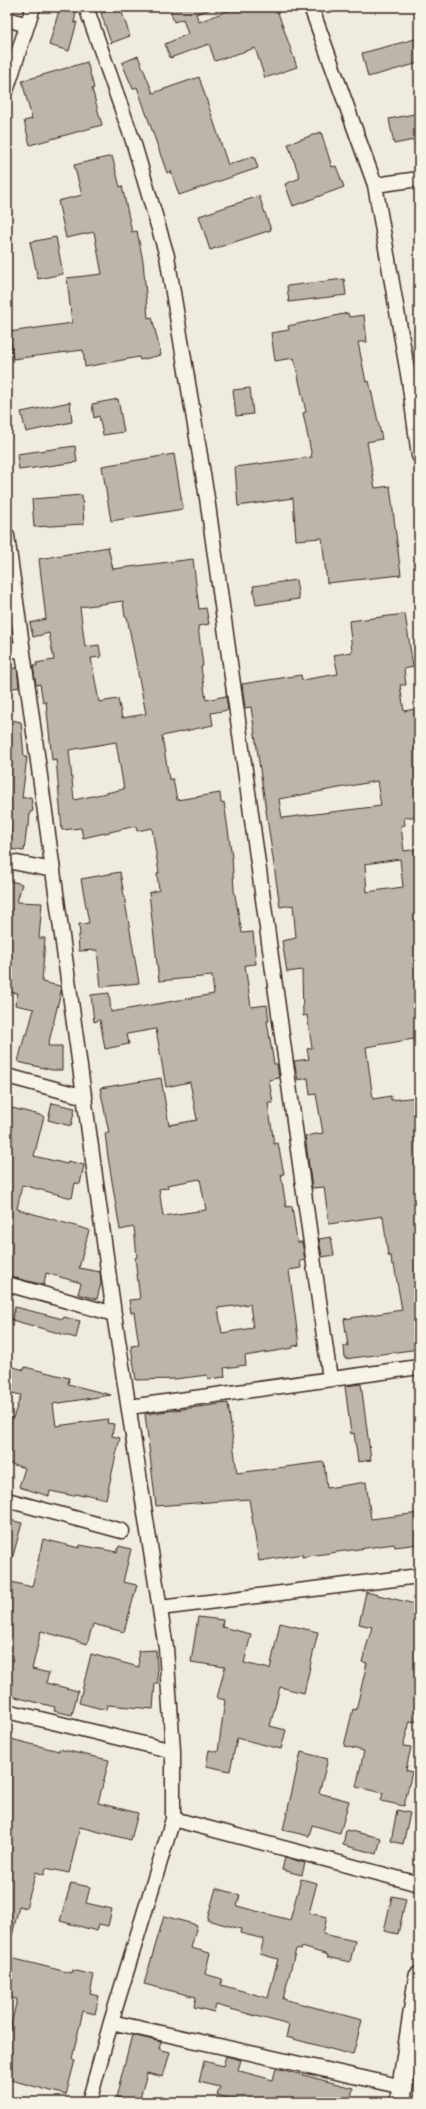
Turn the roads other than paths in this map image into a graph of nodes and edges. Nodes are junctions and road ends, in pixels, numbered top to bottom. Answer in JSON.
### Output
{"nodes":[{"id":1,"x":33,"y":7,"type":"edge"},
{"id":2,"x":86,"y":7,"type":"edge"},
{"id":3,"x":311,"y":7,"type":"edge"},
{"id":4,"x":7,"y":20,"type":"edge"},
{"id":5,"x":26,"y":25,"type":"junction"},
{"id":6,"x":7,"y":88,"type":"edge"},
{"id":7,"x":419,"y":179,"type":"edge"},
{"id":8,"x":375,"y":185,"type":"junction"},
{"id":9,"x":414,"y":379,"type":"edge"},
{"id":10,"x":419,"y":456,"type":"edge"},
{"id":11,"x":7,"y":536,"type":"edge"},
{"id":12,"x":7,"y":648,"type":"edge"},
{"id":13,"x":23,"y":652,"type":"junction"},
{"id":14,"x":7,"y":861,"type":"edge"},
{"id":15,"x":53,"y":870,"type":"junction"},
{"id":16,"x":7,"y":1076,"type":"edge"},
{"id":17,"x":85,"y":1097,"type":"junction"},
{"id":18,"x":7,"y":1284,"type":"edge"},
{"id":19,"x":114,"y":1314,"type":"junction"},
{"id":20,"x":419,"y":1367,"type":"edge"},
{"id":21,"x":330,"y":1379,"type":"junction"},
{"id":22,"x":129,"y":1407,"type":"junction"},
{"id":23,"x":7,"y":1500,"type":"edge"},
{"id":24,"x":122,"y":1531,"type":"dead end"},
{"id":25,"x":419,"y":1576,"type":"edge"},
{"id":26,"x":160,"y":1608,"type":"junction"},
{"id":27,"x":7,"y":1711,"type":"edge"},
{"id":28,"x":173,"y":1751,"type":"junction"},
{"id":29,"x":173,"y":1819,"type":"junction"},
{"id":30,"x":419,"y":1884,"type":"edge"},
{"id":31,"x":419,"y":1977,"type":"edge"},
{"id":32,"x":111,"y":2022,"type":"junction"},
{"id":33,"x":402,"y":2094,"type":"edge"},
{"id":34,"x":89,"y":2102,"type":"edge"}],
"edges":[{"from":1,"to":5,"type":"street"},
{"from":2,"to":21,"type":"street"},
{"from":3,"to":8,"type":"street"},
{"from":4,"to":5,"type":"street"},
{"from":5,"to":6,"type":"street"},
{"from":7,"to":8,"type":"street"},
{"from":8,"to":9,"type":"street"},
{"from":9,"to":10,"type":"street"},
{"from":11,"to":13,"type":"street"},
{"from":12,"to":13,"type":"street"},
{"from":13,"to":15,"type":"street"},
{"from":14,"to":15,"type":"street"},
{"from":15,"to":17,"type":"street"},
{"from":16,"to":17,"type":"street"},
{"from":17,"to":19,"type":"street"},
{"from":18,"to":19,"type":"street"},
{"from":19,"to":22,"type":"street"},
{"from":20,"to":21,"type":"street"},
{"from":21,"to":22,"type":"street"},
{"from":22,"to":26,"type":"street"},
{"from":23,"to":24,"type":"street"},
{"from":25,"to":26,"type":"street"},
{"from":26,"to":28,"type":"street"},
{"from":27,"to":28,"type":"street"},
{"from":28,"to":29,"type":"street"},
{"from":29,"to":30,"type":"street"},
{"from":29,"to":32,"type":"street"},
{"from":31,"to":33,"type":"street"},
{"from":32,"to":33,"type":"street"},
{"from":32,"to":34,"type":"street"}]}
